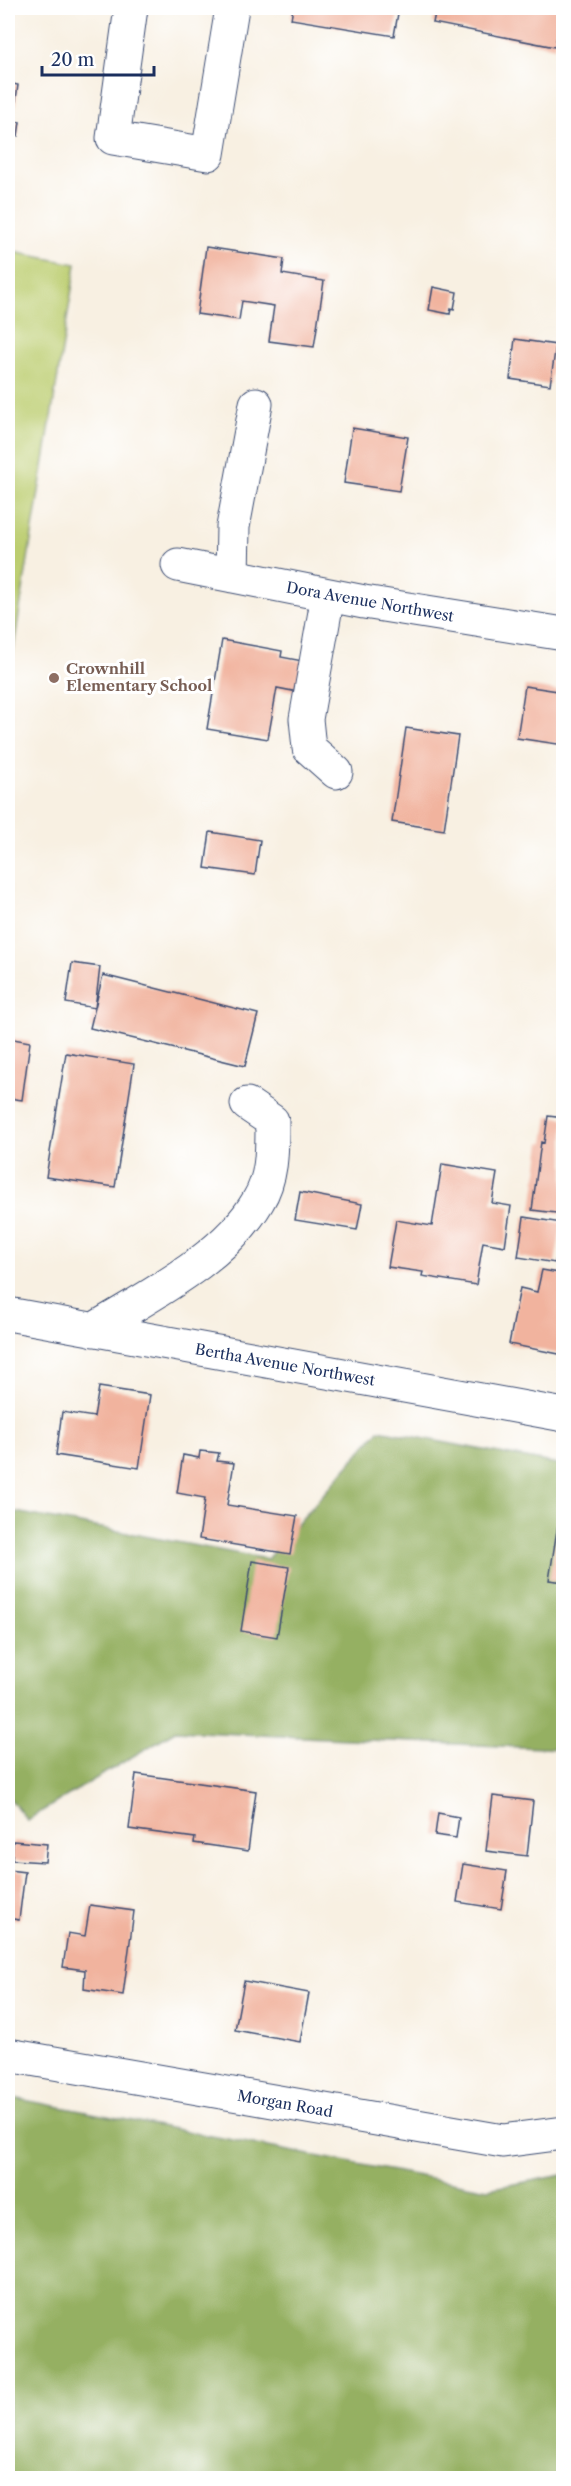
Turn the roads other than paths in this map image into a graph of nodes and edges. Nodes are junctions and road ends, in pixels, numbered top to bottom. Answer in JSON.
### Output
{"nodes":[{"id":1,"x":131,"y":8,"type":"edge"},
{"id":2,"x":232,"y":8,"type":"edge"},
{"id":3,"x":256,"y":404,"type":"dead end"},
{"id":4,"x":178,"y":565,"type":"dead end"},
{"id":5,"x":232,"y":576,"type":"junction"},
{"id":6,"x":328,"y":595,"type":"junction"},
{"id":7,"x":564,"y":634,"type":"edge"},
{"id":8,"x":336,"y":772,"type":"dead end"},
{"id":9,"x":247,"y":1104,"type":"dead end"},
{"id":10,"x":8,"y":1314,"type":"edge"},
{"id":11,"x":93,"y":1330,"type":"junction"},
{"id":12,"x":564,"y":1415,"type":"edge"},
{"id":13,"x":8,"y":2055,"type":"edge"},
{"id":14,"x":564,"y":2133,"type":"edge"}],
"edges":[{"from":1,"to":2,"type":"street"},
{"from":3,"to":5,"type":"street"},
{"from":4,"to":5,"type":"street","name":"Dora Avenue Northwest"},
{"from":5,"to":6,"type":"street","name":"Dora Avenue Northwest"},
{"from":6,"to":7,"type":"street","name":"Dora Avenue Northwest"},
{"from":6,"to":8,"type":"street"},
{"from":9,"to":11,"type":"street"},
{"from":10,"to":11,"type":"street","name":"Bertha Avenue Northwest"},
{"from":11,"to":12,"type":"street","name":"Bertha Avenue Northwest"},
{"from":13,"to":14,"type":"street","name":"Morgan Road"}]}
